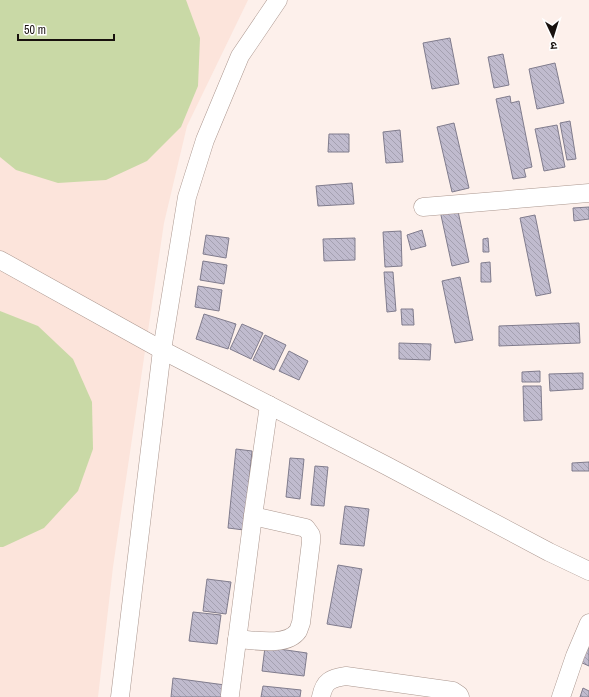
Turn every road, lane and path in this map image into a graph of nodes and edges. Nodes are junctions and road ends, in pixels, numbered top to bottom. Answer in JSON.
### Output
{"nodes":[{"id":1,"x":278,"y":0,"type":"edge"},
{"id":2,"x":589,"y":193,"type":"edge"},
{"id":3,"x":422,"y":207,"type":"dead end"},
{"id":4,"x":0,"y":260,"type":"edge"},
{"id":5,"x":162,"y":350,"type":"junction"},
{"id":6,"x":269,"y":405,"type":"junction"},
{"id":7,"x":253,"y":516,"type":"junction"},
{"id":8,"x":589,"y":571,"type":"edge"},
{"id":9,"x":589,"y":623,"type":"edge"},
{"id":10,"x":237,"y":639,"type":"junction"},
{"id":11,"x":230,"y":695,"type":"dead end"},
{"id":12,"x":120,"y":697,"type":"edge"},
{"id":13,"x":321,"y":697,"type":"edge"},
{"id":14,"x":460,"y":697,"type":"edge"},
{"id":15,"x":561,"y":697,"type":"edge"}],
"edges":[{"from":1,"to":5,"type":"street"},
{"from":2,"to":3,"type":"street"},
{"from":4,"to":5,"type":"street"},
{"from":5,"to":6,"type":"street"},
{"from":5,"to":12,"type":"street"},
{"from":6,"to":7,"type":"street"},
{"from":6,"to":8,"type":"street"},
{"from":7,"to":10,"type":"street"},
{"from":7,"to":10,"type":"street"},
{"from":9,"to":15,"type":"street"},
{"from":10,"to":11,"type":"street"},
{"from":13,"to":14,"type":"street"}]}
